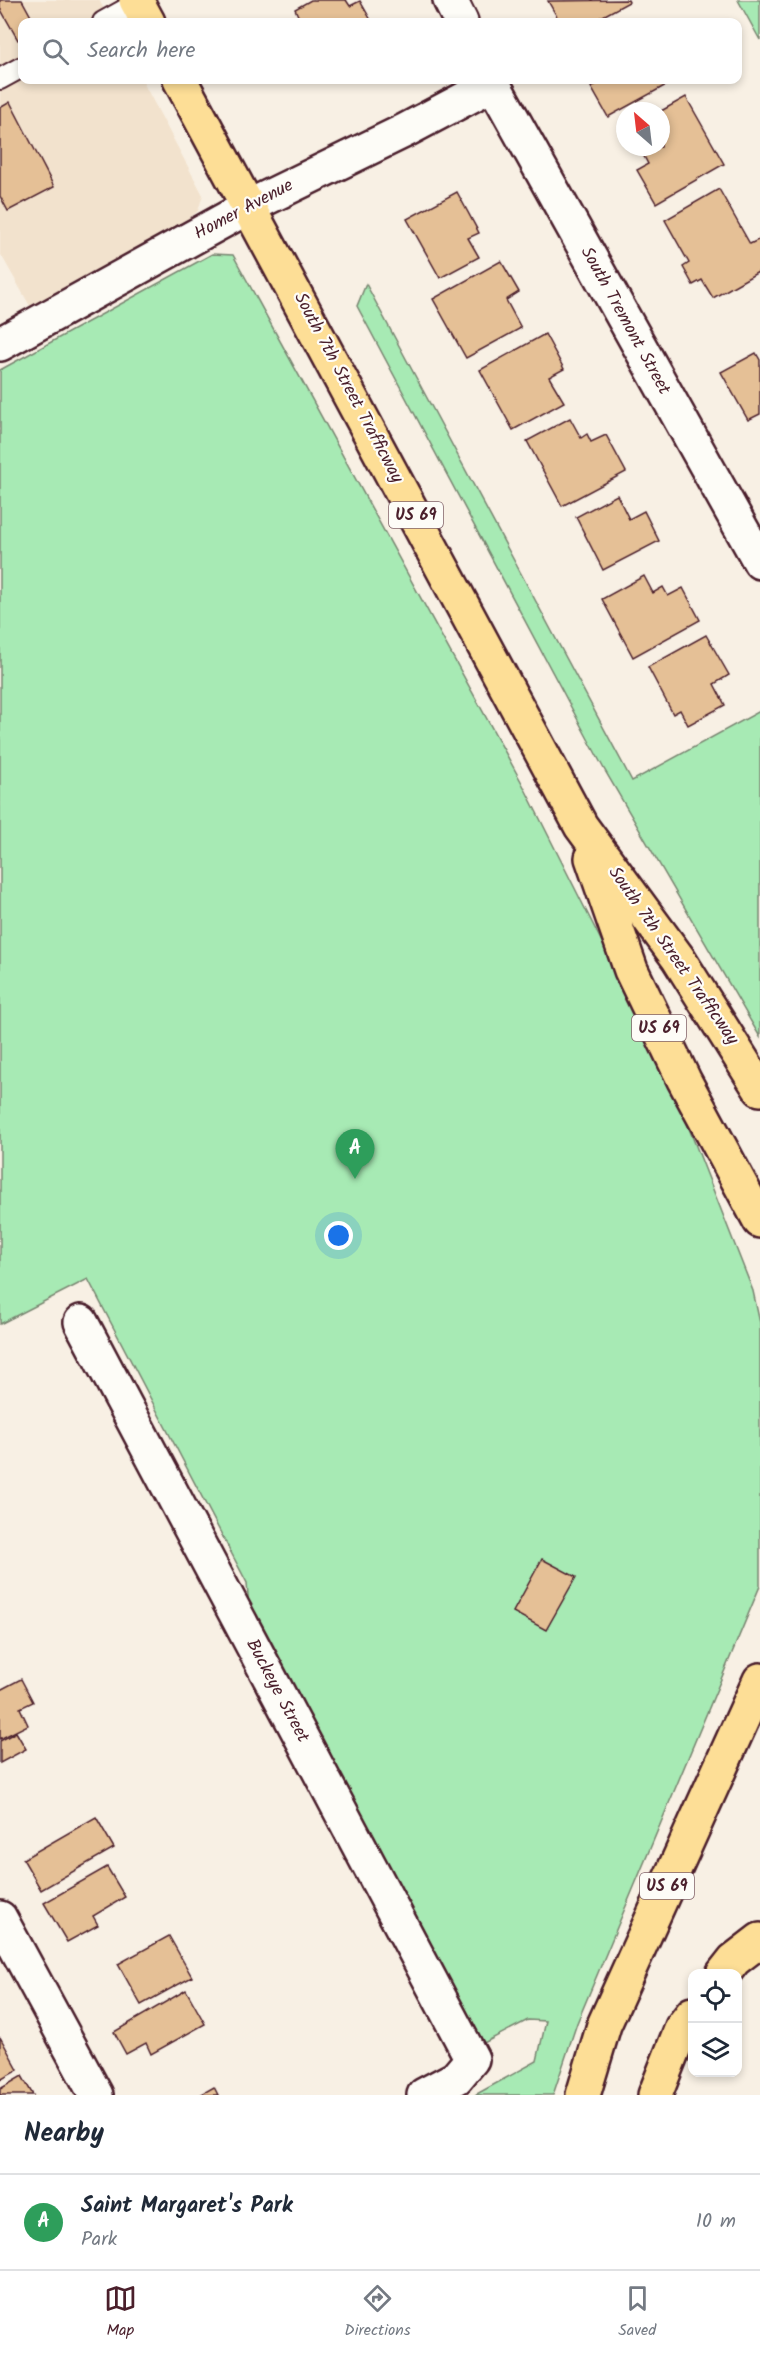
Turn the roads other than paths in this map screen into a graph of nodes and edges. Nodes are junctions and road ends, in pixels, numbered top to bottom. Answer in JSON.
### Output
{"nodes":[{"id":1,"x":450,"y":0,"type":"edge"},
{"id":2,"x":140,"y":8,"type":"edge"},
{"id":3,"x":114,"y":18,"type":"edge"},
{"id":4,"x":459,"y":18,"type":"edge"},
{"id":5,"x":18,"y":69,"type":"edge"},
{"id":6,"x":0,"y":79,"type":"edge"},
{"id":7,"x":182,"y":84,"type":"edge"},
{"id":8,"x":488,"y":84,"type":"edge"},
{"id":9,"x":493,"y":84,"type":"edge"},
{"id":10,"x":250,"y":206,"type":"junction"},
{"id":11,"x":0,"y":344,"type":"edge"},
{"id":12,"x":760,"y":562,"type":"edge"},
{"id":13,"x":581,"y":825,"type":"junction"},
{"id":14,"x":760,"y":1089,"type":"edge"},
{"id":15,"x":760,"y":1221,"type":"edge"},
{"id":16,"x":81,"y":1323,"type":"dead end"},
{"id":17,"x":760,"y":1680,"type":"edge"},
{"id":18,"x":0,"y":1918,"type":"edge"},
{"id":19,"x":760,"y":1940,"type":"edge"},
{"id":20,"x":727,"y":1969,"type":"edge"},
{"id":21,"x":688,"y":2020,"type":"edge"},
{"id":22,"x":96,"y":2095,"type":"edge"},
{"id":23,"x":424,"y":2095,"type":"edge"},
{"id":24,"x":583,"y":2095,"type":"edge"},
{"id":25,"x":655,"y":2095,"type":"edge"}],
"edges":[{"from":1,"to":4,"type":"street"},
{"from":2,"to":3,"type":"lane"},
{"from":5,"to":6,"type":"lane"},
{"from":7,"to":10,"type":"main road","name":"South 7th Street Trafficway","number":"US 69"},
{"from":8,"to":10,"type":"street","name":"Homer Avenue"},
{"from":9,"to":12,"type":"street","name":"South Tremont Street"},
{"from":10,"to":11,"type":"street","name":"Homer Avenue"},
{"from":10,"to":13,"type":"main road","name":"South 7th Street Trafficway","number":"US 69"},
{"from":13,"to":14,"type":"main road","name":"South 7th Street Trafficway","number":"US 69"},
{"from":13,"to":15,"type":"main road","name":"South 7th Street Trafficway","number":"US 69"},
{"from":16,"to":23,"type":"street","name":"Buckeye Street"},
{"from":17,"to":24,"type":"main road","number":"US 69"},
{"from":18,"to":22,"type":"street"},
{"from":19,"to":20,"type":"main road"},
{"from":21,"to":25,"type":"main road"}]}
